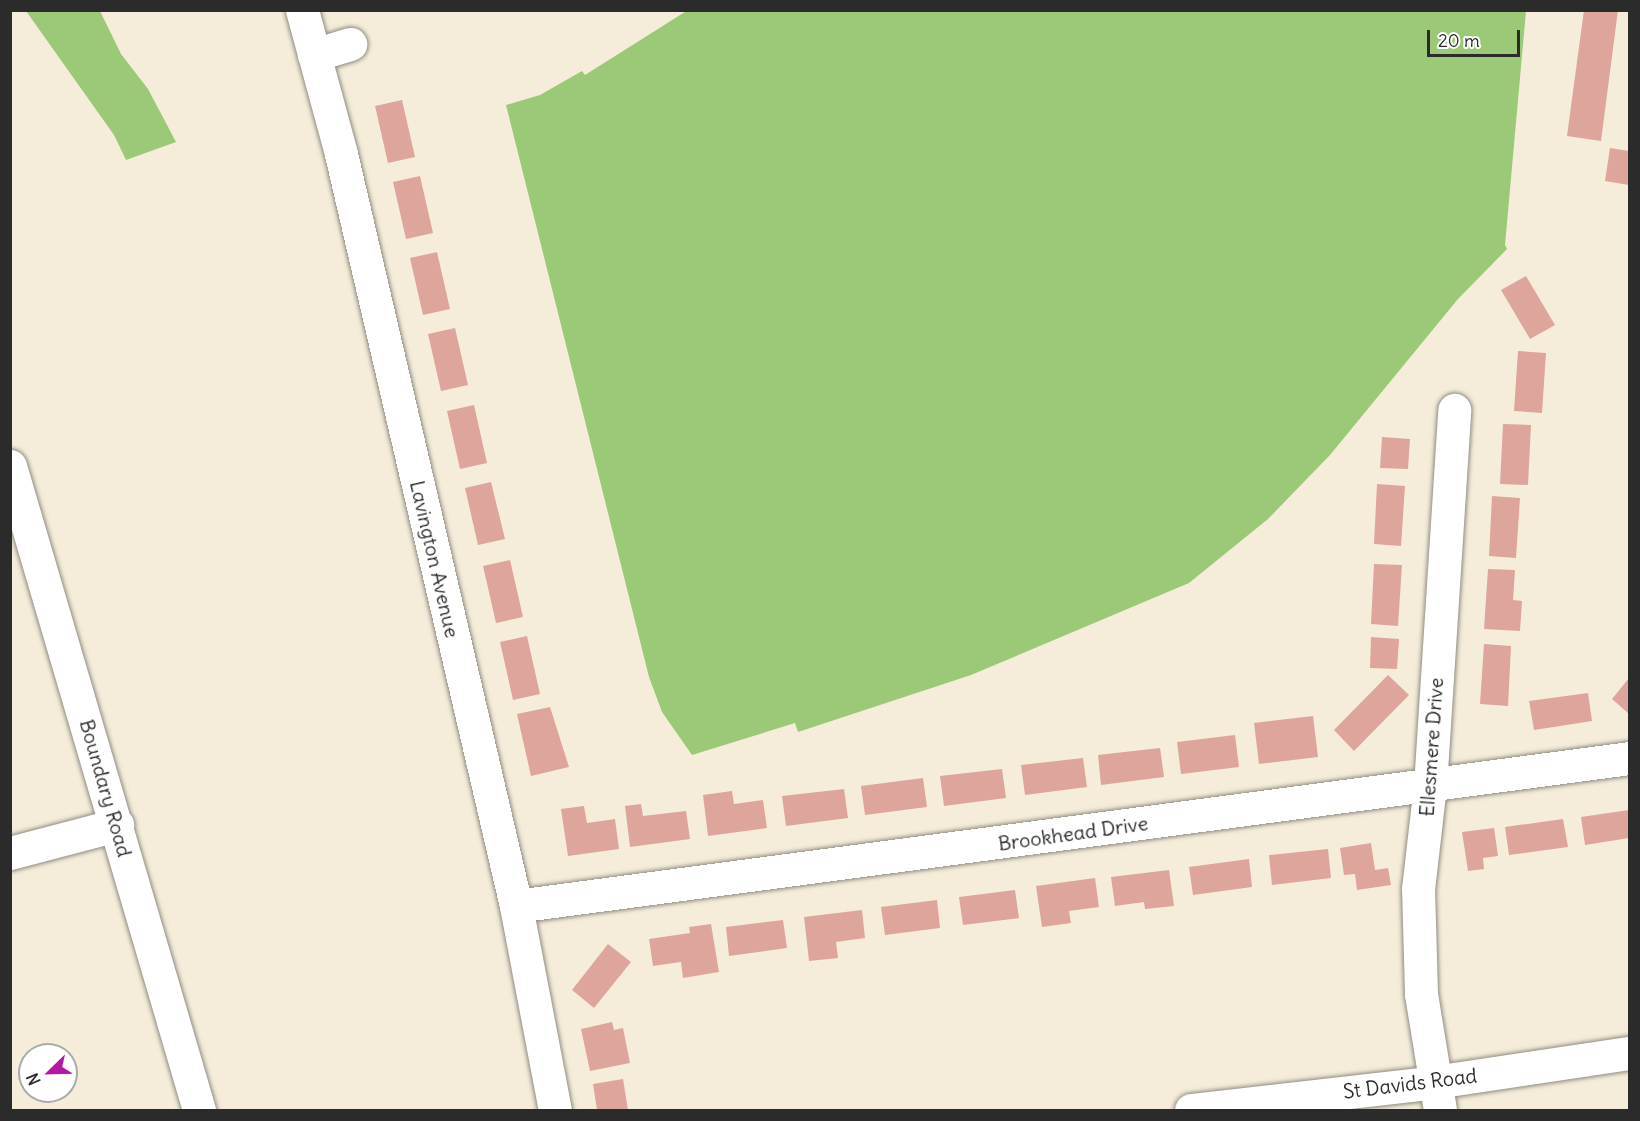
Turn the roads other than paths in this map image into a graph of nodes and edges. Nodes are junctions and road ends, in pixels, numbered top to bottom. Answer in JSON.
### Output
{"nodes":[{"id":1,"x":302,"y":10,"type":"edge"},
{"id":2,"x":350,"y":44,"type":"dead end"},
{"id":3,"x":314,"y":55,"type":"junction"},
{"id":4,"x":1454,"y":410,"type":"dead end"},
{"id":5,"x":10,"y":466,"type":"edge"},
{"id":6,"x":1629,"y":758,"type":"edge"},
{"id":7,"x":1430,"y":786,"type":"junction"},
{"id":8,"x":117,"y":825,"type":"junction"},
{"id":9,"x":10,"y":853,"type":"edge"},
{"id":10,"x":516,"y":906,"type":"junction"},
{"id":11,"x":1629,"y":1053,"type":"edge"},
{"id":12,"x":1438,"y":1096,"type":"edge"},
{"id":13,"x":199,"y":1110,"type":"edge"},
{"id":14,"x":555,"y":1110,"type":"edge"},
{"id":15,"x":1191,"y":1110,"type":"edge"}],
"edges":[{"from":1,"to":3,"type":"street","name":"Lavington Avenue"},
{"from":2,"to":3,"type":"street"},
{"from":3,"to":10,"type":"street","name":"Lavington Avenue"},
{"from":4,"to":7,"type":"street","name":"Ellesmere Drive"},
{"from":5,"to":8,"type":"street","name":"Boundary Road"},
{"from":6,"to":7,"type":"street","name":"Brookhead Drive"},
{"from":7,"to":10,"type":"street","name":"Brookhead Drive"},
{"from":7,"to":12,"type":"street","name":"Ellesmere Drive"},
{"from":8,"to":9,"type":"street"},
{"from":8,"to":13,"type":"street","name":"Boundary Road"},
{"from":10,"to":14,"type":"street","name":"Lavington Avenue"},
{"from":11,"to":12,"type":"street","name":"St Davids Road"},
{"from":12,"to":15,"type":"street","name":"St Davids Road"}]}
